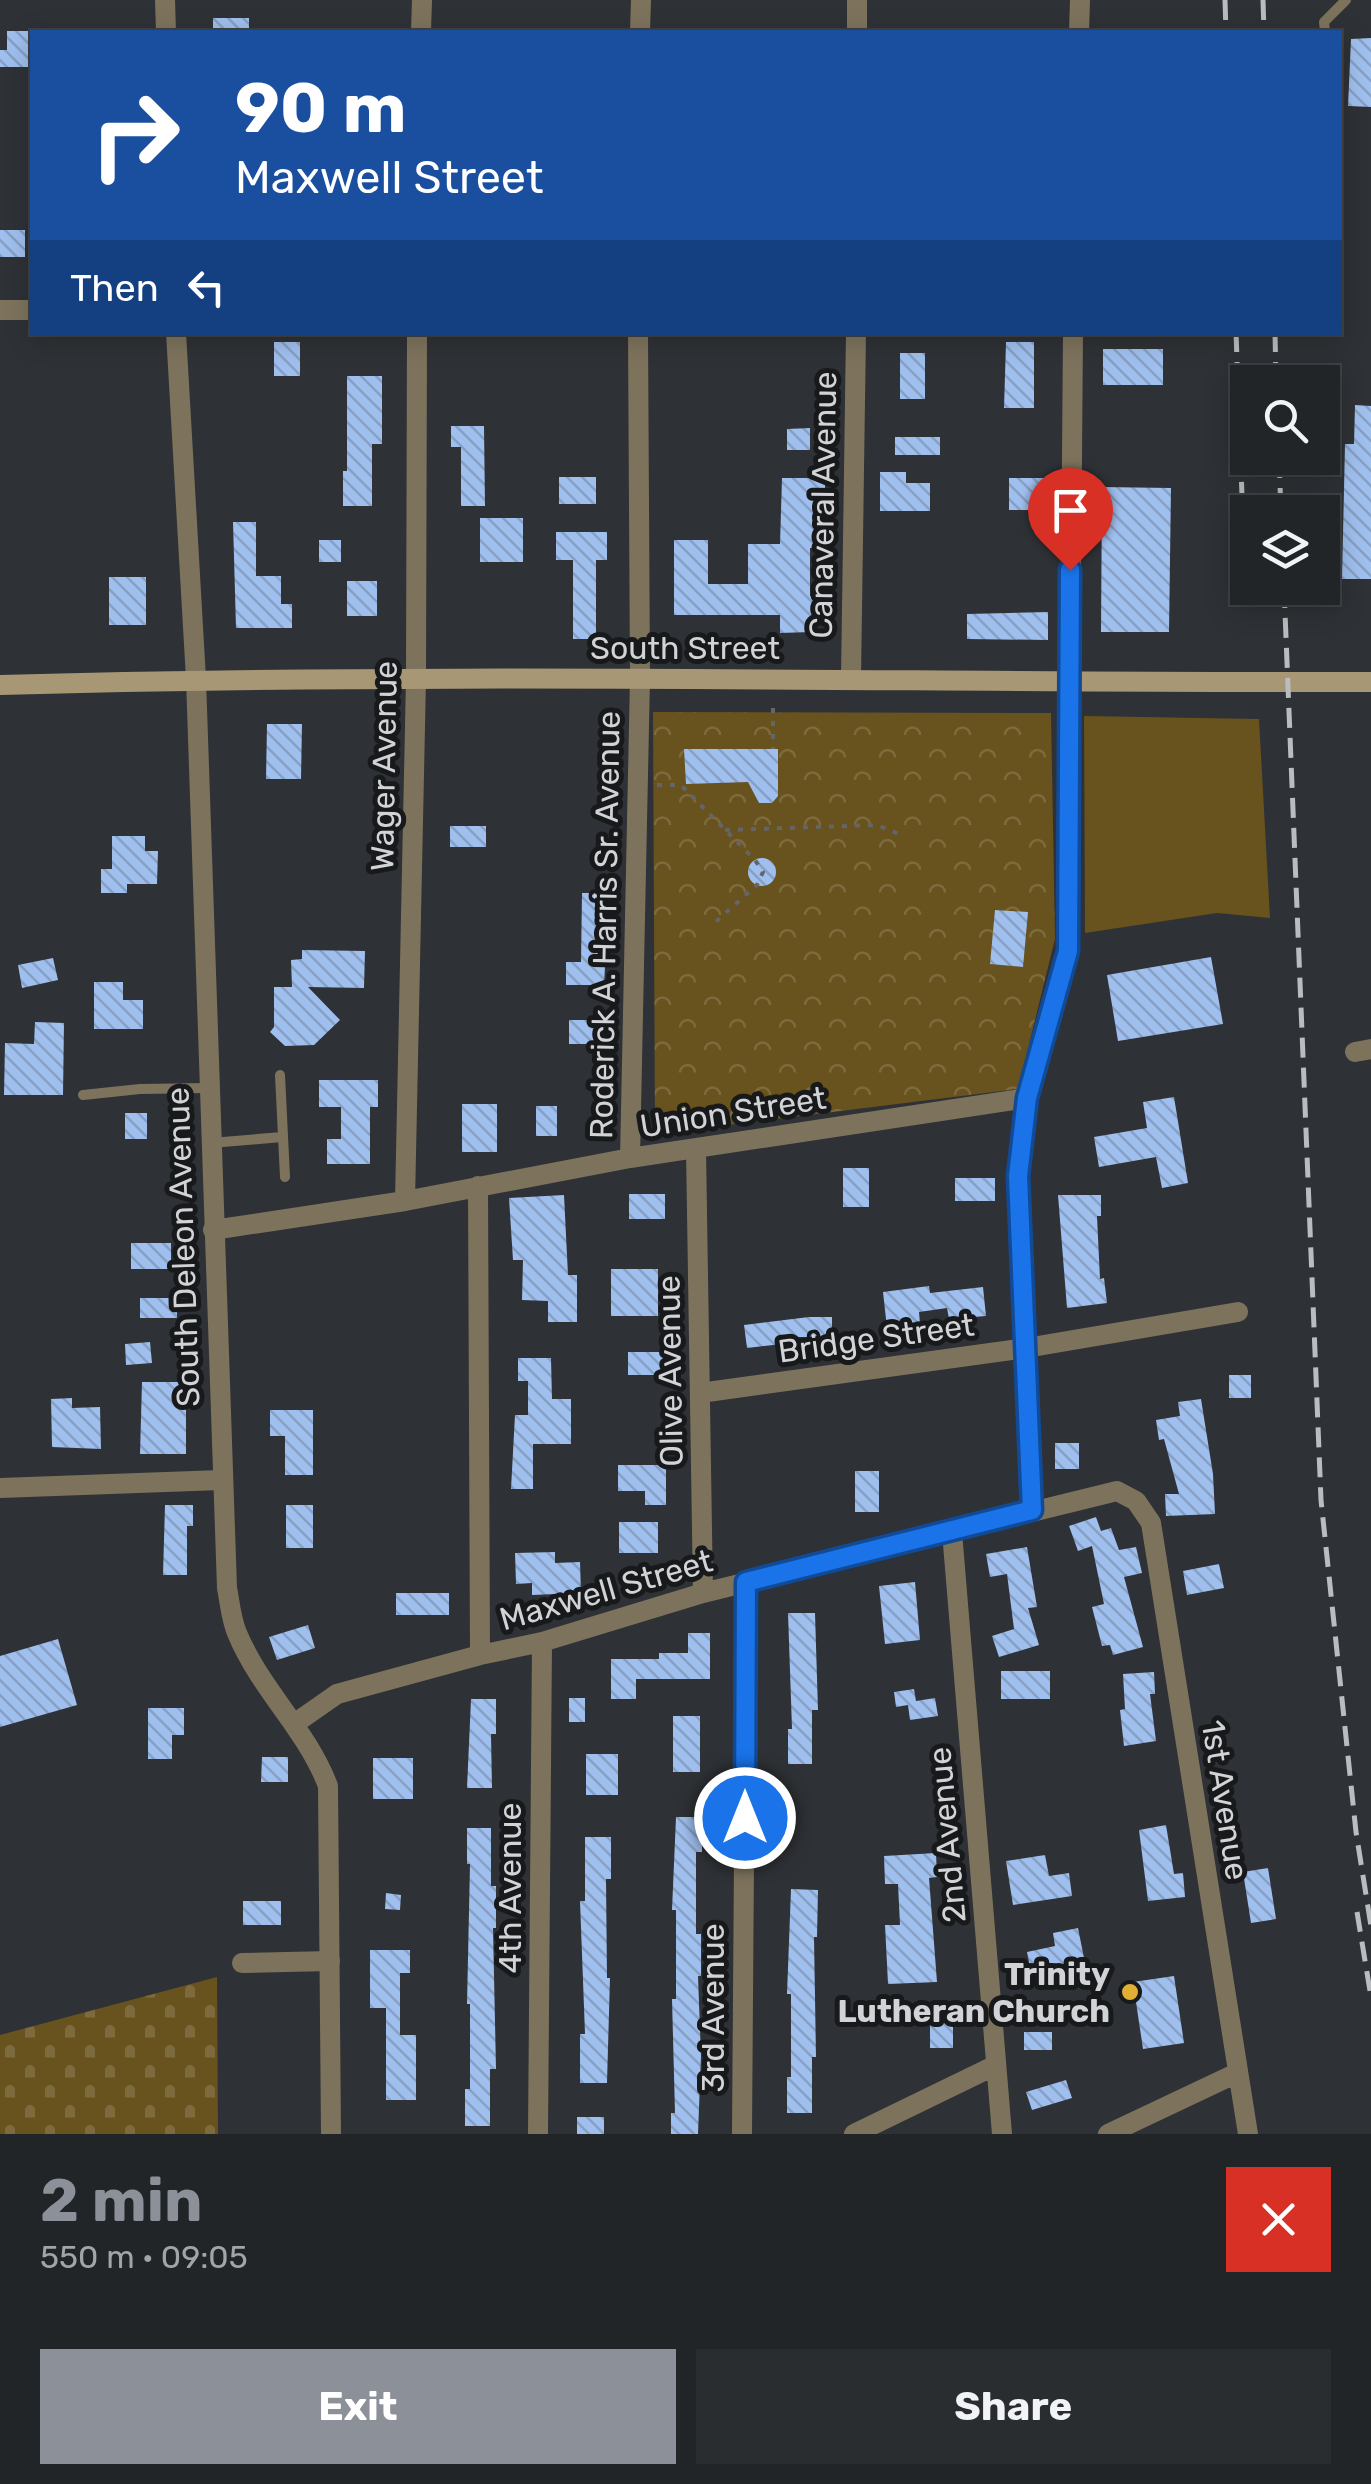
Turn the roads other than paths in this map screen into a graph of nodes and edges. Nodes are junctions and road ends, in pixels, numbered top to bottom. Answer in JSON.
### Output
{"nodes":[{"id":1,"x":165,"y":0,"type":"edge"},
{"id":2,"x":422,"y":0,"type":"edge"},
{"id":3,"x":641,"y":0,"type":"edge"},
{"id":4,"x":858,"y":0,"type":"edge"},
{"id":5,"x":1080,"y":0,"type":"edge"},
{"id":6,"x":1346,"y":0,"type":"edge"},
{"id":7,"x":166,"y":30,"type":"edge"},
{"id":8,"x":421,"y":30,"type":"edge"},
{"id":9,"x":640,"y":30,"type":"edge"},
{"id":10,"x":857,"y":30,"type":"edge"},
{"id":11,"x":1079,"y":30,"type":"edge"},
{"id":12,"x":1324,"y":30,"type":"edge"},
{"id":13,"x":0,"y":310,"type":"edge"},
{"id":14,"x":30,"y":310,"type":"edge"},
{"id":15,"x":176,"y":335,"type":"edge"},
{"id":16,"x":416,"y":335,"type":"edge"},
{"id":17,"x":638,"y":335,"type":"edge"},
{"id":18,"x":856,"y":335,"type":"edge"},
{"id":19,"x":1074,"y":335,"type":"edge"},
{"id":20,"x":416,"y":678,"type":"junction"},
{"id":21,"x":640,"y":678,"type":"junction"},
{"id":22,"x":851,"y":678,"type":"junction"},
{"id":23,"x":196,"y":679,"type":"junction"},
{"id":24,"x":1069,"y":680,"type":"junction"},
{"id":25,"x":1371,"y":682,"type":"edge"},
{"id":26,"x":0,"y":684,"type":"edge"},
{"id":27,"x":280,"y":1076,"type":"dead end"},
{"id":28,"x":208,"y":1088,"type":"junction"},
{"id":29,"x":82,"y":1095,"type":"dead end"},
{"id":30,"x":1027,"y":1098,"type":"junction"},
{"id":31,"x":282,"y":1137,"type":"junction"},
{"id":32,"x":210,"y":1143,"type":"junction"},
{"id":33,"x":696,"y":1149,"type":"junction"},
{"id":34,"x":630,"y":1158,"type":"junction"},
{"id":35,"x":284,"y":1177,"type":"dead end"},
{"id":36,"x":478,"y":1186,"type":"junction"},
{"id":37,"x":405,"y":1201,"type":"junction"},
{"id":38,"x":213,"y":1230,"type":"junction"},
{"id":39,"x":1238,"y":1312,"type":"dead end"},
{"id":40,"x":1026,"y":1348,"type":"junction"},
{"id":41,"x":700,"y":1393,"type":"junction"},
{"id":42,"x":222,"y":1480,"type":"junction"},
{"id":43,"x":0,"y":1488,"type":"edge"},
{"id":44,"x":1117,"y":1490,"type":"joint"},
{"id":45,"x":1032,"y":1510,"type":"junction"},
{"id":46,"x":952,"y":1532,"type":"junction"},
{"id":47,"x":746,"y":1582,"type":"junction"},
{"id":48,"x":703,"y":1593,"type":"junction"},
{"id":49,"x":542,"y":1642,"type":"junction"},
{"id":50,"x":480,"y":1655,"type":"junction"},
{"id":51,"x":294,"y":1724,"type":"junction"},
{"id":52,"x":330,"y":1960,"type":"junction"},
{"id":53,"x":242,"y":1963,"type":"dead end"},
{"id":54,"x":996,"y":2065,"type":"junction"},
{"id":55,"x":1238,"y":2073,"type":"junction"},
{"id":56,"x":331,"y":2134,"type":"edge"},
{"id":57,"x":538,"y":2134,"type":"edge"},
{"id":58,"x":742,"y":2134,"type":"edge"},
{"id":59,"x":854,"y":2134,"type":"edge"},
{"id":60,"x":1002,"y":2134,"type":"edge"},
{"id":61,"x":1108,"y":2134,"type":"edge"},
{"id":62,"x":1248,"y":2134,"type":"edge"}],
"edges":[{"from":1,"to":7,"type":"street"},
{"from":2,"to":8,"type":"street"},
{"from":3,"to":9,"type":"street"},
{"from":4,"to":10,"type":"street"},
{"from":5,"to":11,"type":"street"},
{"from":6,"to":12,"type":"lane"},
{"from":13,"to":14,"type":"street"},
{"from":15,"to":23,"type":"street","name":"South Deleon Avenue"},
{"from":16,"to":20,"type":"street","name":"Wager Avenue"},
{"from":17,"to":21,"type":"street","name":"Roderick A. Harris Sr. Avenue"},
{"from":18,"to":22,"type":"street","name":"Canaveral Avenue"},
{"from":19,"to":24,"type":"street"},
{"from":20,"to":21,"type":"main road","name":"South Street"},
{"from":20,"to":23,"type":"main road","name":"South Street"},
{"from":20,"to":37,"type":"street","name":"Wager Avenue"},
{"from":21,"to":22,"type":"main road","name":"South Street"},
{"from":21,"to":34,"type":"street","name":"Roderick A. Harris Sr. Avenue"},
{"from":22,"to":24,"type":"main road","name":"South Street"},
{"from":23,"to":26,"type":"main road","name":"South Street"},
{"from":23,"to":28,"type":"street","name":"South Deleon Avenue"},
{"from":24,"to":25,"type":"main road","name":"South Street"},
{"from":24,"to":30,"type":"street"},
{"from":27,"to":31,"type":"lane"},
{"from":28,"to":29,"type":"lane"},
{"from":28,"to":32,"type":"street","name":"South Deleon Avenue"},
{"from":30,"to":33,"type":"street","name":"Union Street"},
{"from":30,"to":40,"type":"street"},
{"from":31,"to":32,"type":"lane"},
{"from":31,"to":35,"type":"lane"},
{"from":32,"to":38,"type":"street","name":"South Deleon Avenue"},
{"from":33,"to":34,"type":"street","name":"Union Street"},
{"from":33,"to":41,"type":"street","name":"Olive Avenue"},
{"from":34,"to":36,"type":"street","name":"Union Street"},
{"from":36,"to":37,"type":"street","name":"Union Street"},
{"from":36,"to":50,"type":"street"},
{"from":37,"to":38,"type":"street","name":"Union Street"},
{"from":38,"to":42,"type":"street","name":"South Deleon Avenue"},
{"from":39,"to":40,"type":"street","name":"Bridge Street"},
{"from":40,"to":41,"type":"street","name":"Bridge Street"},
{"from":40,"to":45,"type":"street"},
{"from":41,"to":48,"type":"street","name":"Olive Avenue"},
{"from":42,"to":43,"type":"street"},
{"from":42,"to":51,"type":"street","name":"South Deleon Avenue"},
{"from":44,"to":45,"type":"street","name":"Maxwell Street"},
{"from":44,"to":55,"type":"street","name":"1st Avenue"},
{"from":45,"to":46,"type":"street","name":"Maxwell Street"},
{"from":46,"to":47,"type":"street","name":"Maxwell Street"},
{"from":46,"to":54,"type":"street","name":"2nd Avenue"},
{"from":47,"to":48,"type":"street","name":"Maxwell Street"},
{"from":47,"to":58,"type":"street","name":"3rd Avenue"},
{"from":48,"to":49,"type":"street","name":"Maxwell Street"},
{"from":49,"to":50,"type":"street","name":"Maxwell Street"},
{"from":49,"to":57,"type":"street","name":"4th Avenue"},
{"from":50,"to":51,"type":"street","name":"Maxwell Street"},
{"from":51,"to":52,"type":"street","name":"South Deleon Avenue"},
{"from":52,"to":53,"type":"street"},
{"from":52,"to":56,"type":"street","name":"South Deleon Avenue"},
{"from":54,"to":59,"type":"street"},
{"from":54,"to":60,"type":"street","name":"2nd Avenue"},
{"from":55,"to":61,"type":"street"},
{"from":55,"to":62,"type":"street","name":"1st Avenue"}]}
